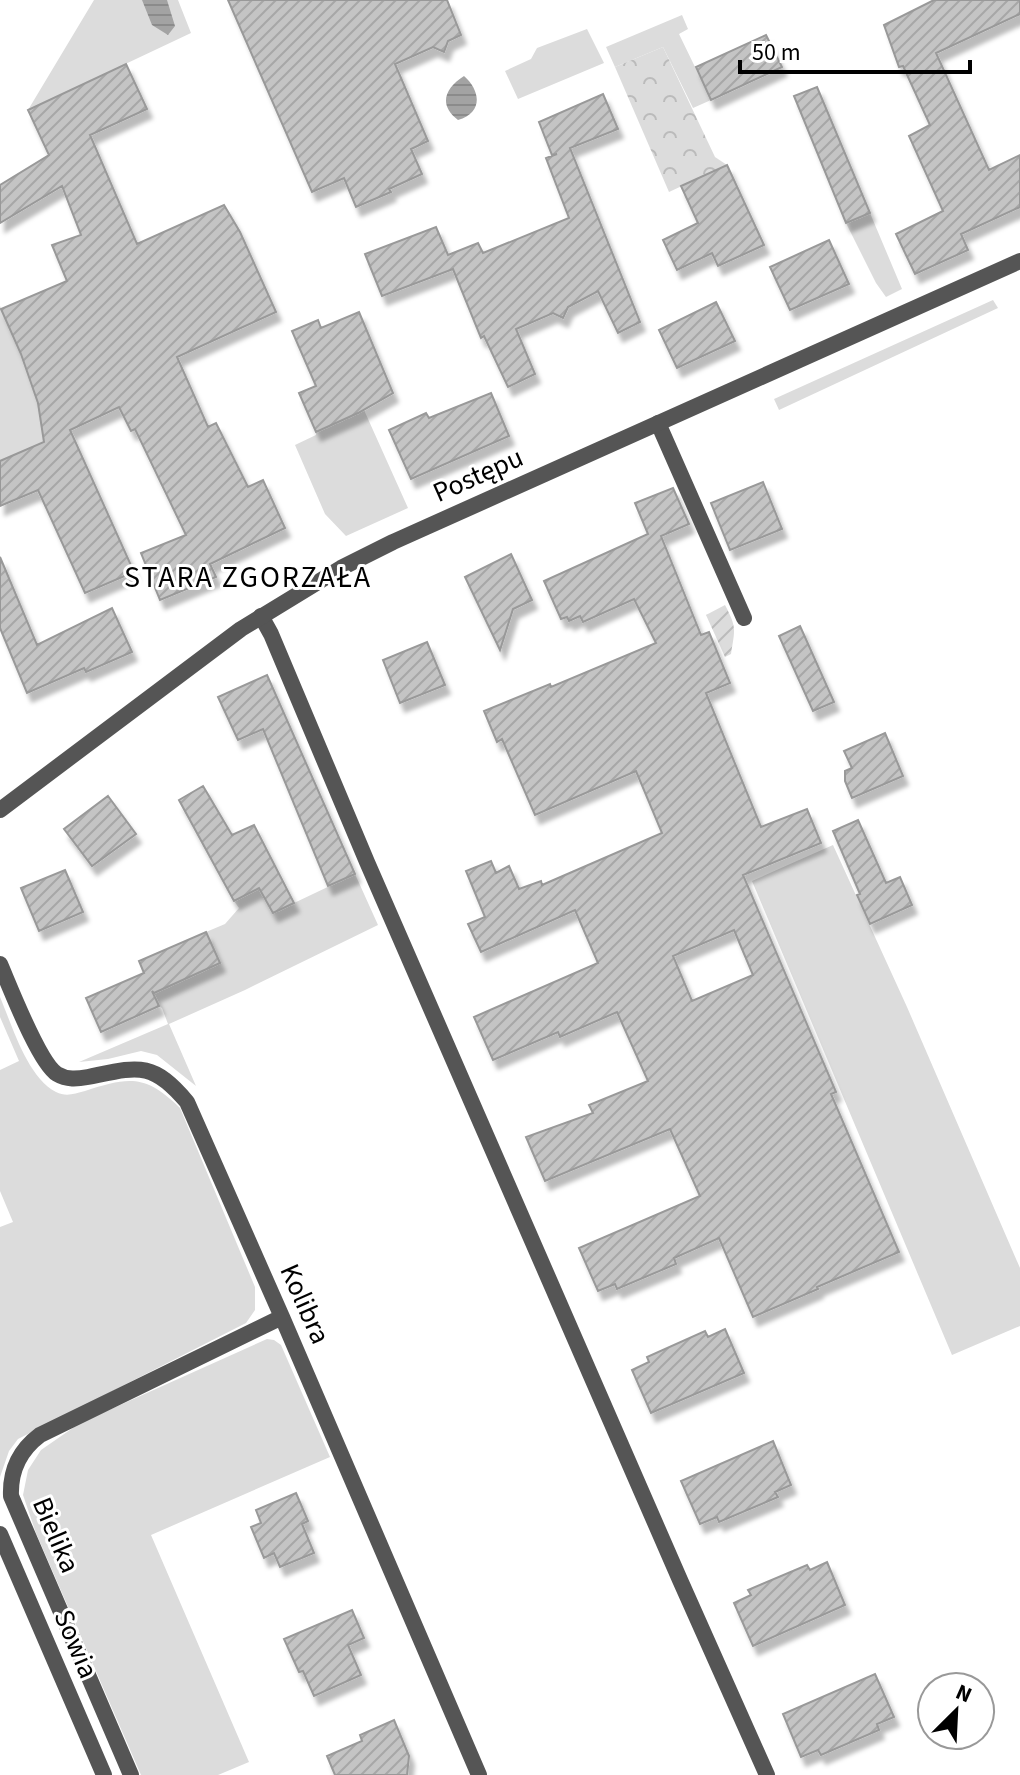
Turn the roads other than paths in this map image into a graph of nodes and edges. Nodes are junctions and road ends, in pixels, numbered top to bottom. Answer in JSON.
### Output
{"nodes":[{"id":1,"x":1020,"y":261,"type":"edge"},
{"id":2,"x":658,"y":423,"type":"junction"},
{"id":3,"x":261,"y":616,"type":"junction"},
{"id":4,"x":744,"y":618,"type":"dead end"},
{"id":5,"x":0,"y":810,"type":"edge"},
{"id":6,"x":0,"y":964,"type":"edge"},
{"id":7,"x":282,"y":1317,"type":"junction"},
{"id":8,"x":0,"y":1534,"type":"edge"},
{"id":9,"x":104,"y":1775,"type":"edge"},
{"id":10,"x":131,"y":1775,"type":"edge"},
{"id":11,"x":479,"y":1775,"type":"edge"},
{"id":12,"x":767,"y":1775,"type":"edge"}],
"edges":[{"from":1,"to":2,"type":"street","name":"Postępu"},
{"from":2,"to":3,"type":"street","name":"Postępu"},
{"from":2,"to":4,"type":"street"},
{"from":3,"to":5,"type":"street","name":"Postępu"},
{"from":3,"to":12,"type":"street"},
{"from":6,"to":7,"type":"street","name":"Kolibra"},
{"from":7,"to":10,"type":"street","name":"Bielika"},
{"from":7,"to":11,"type":"street","name":"Kolibra"},
{"from":8,"to":9,"type":"street","name":"Sowia"}]}
